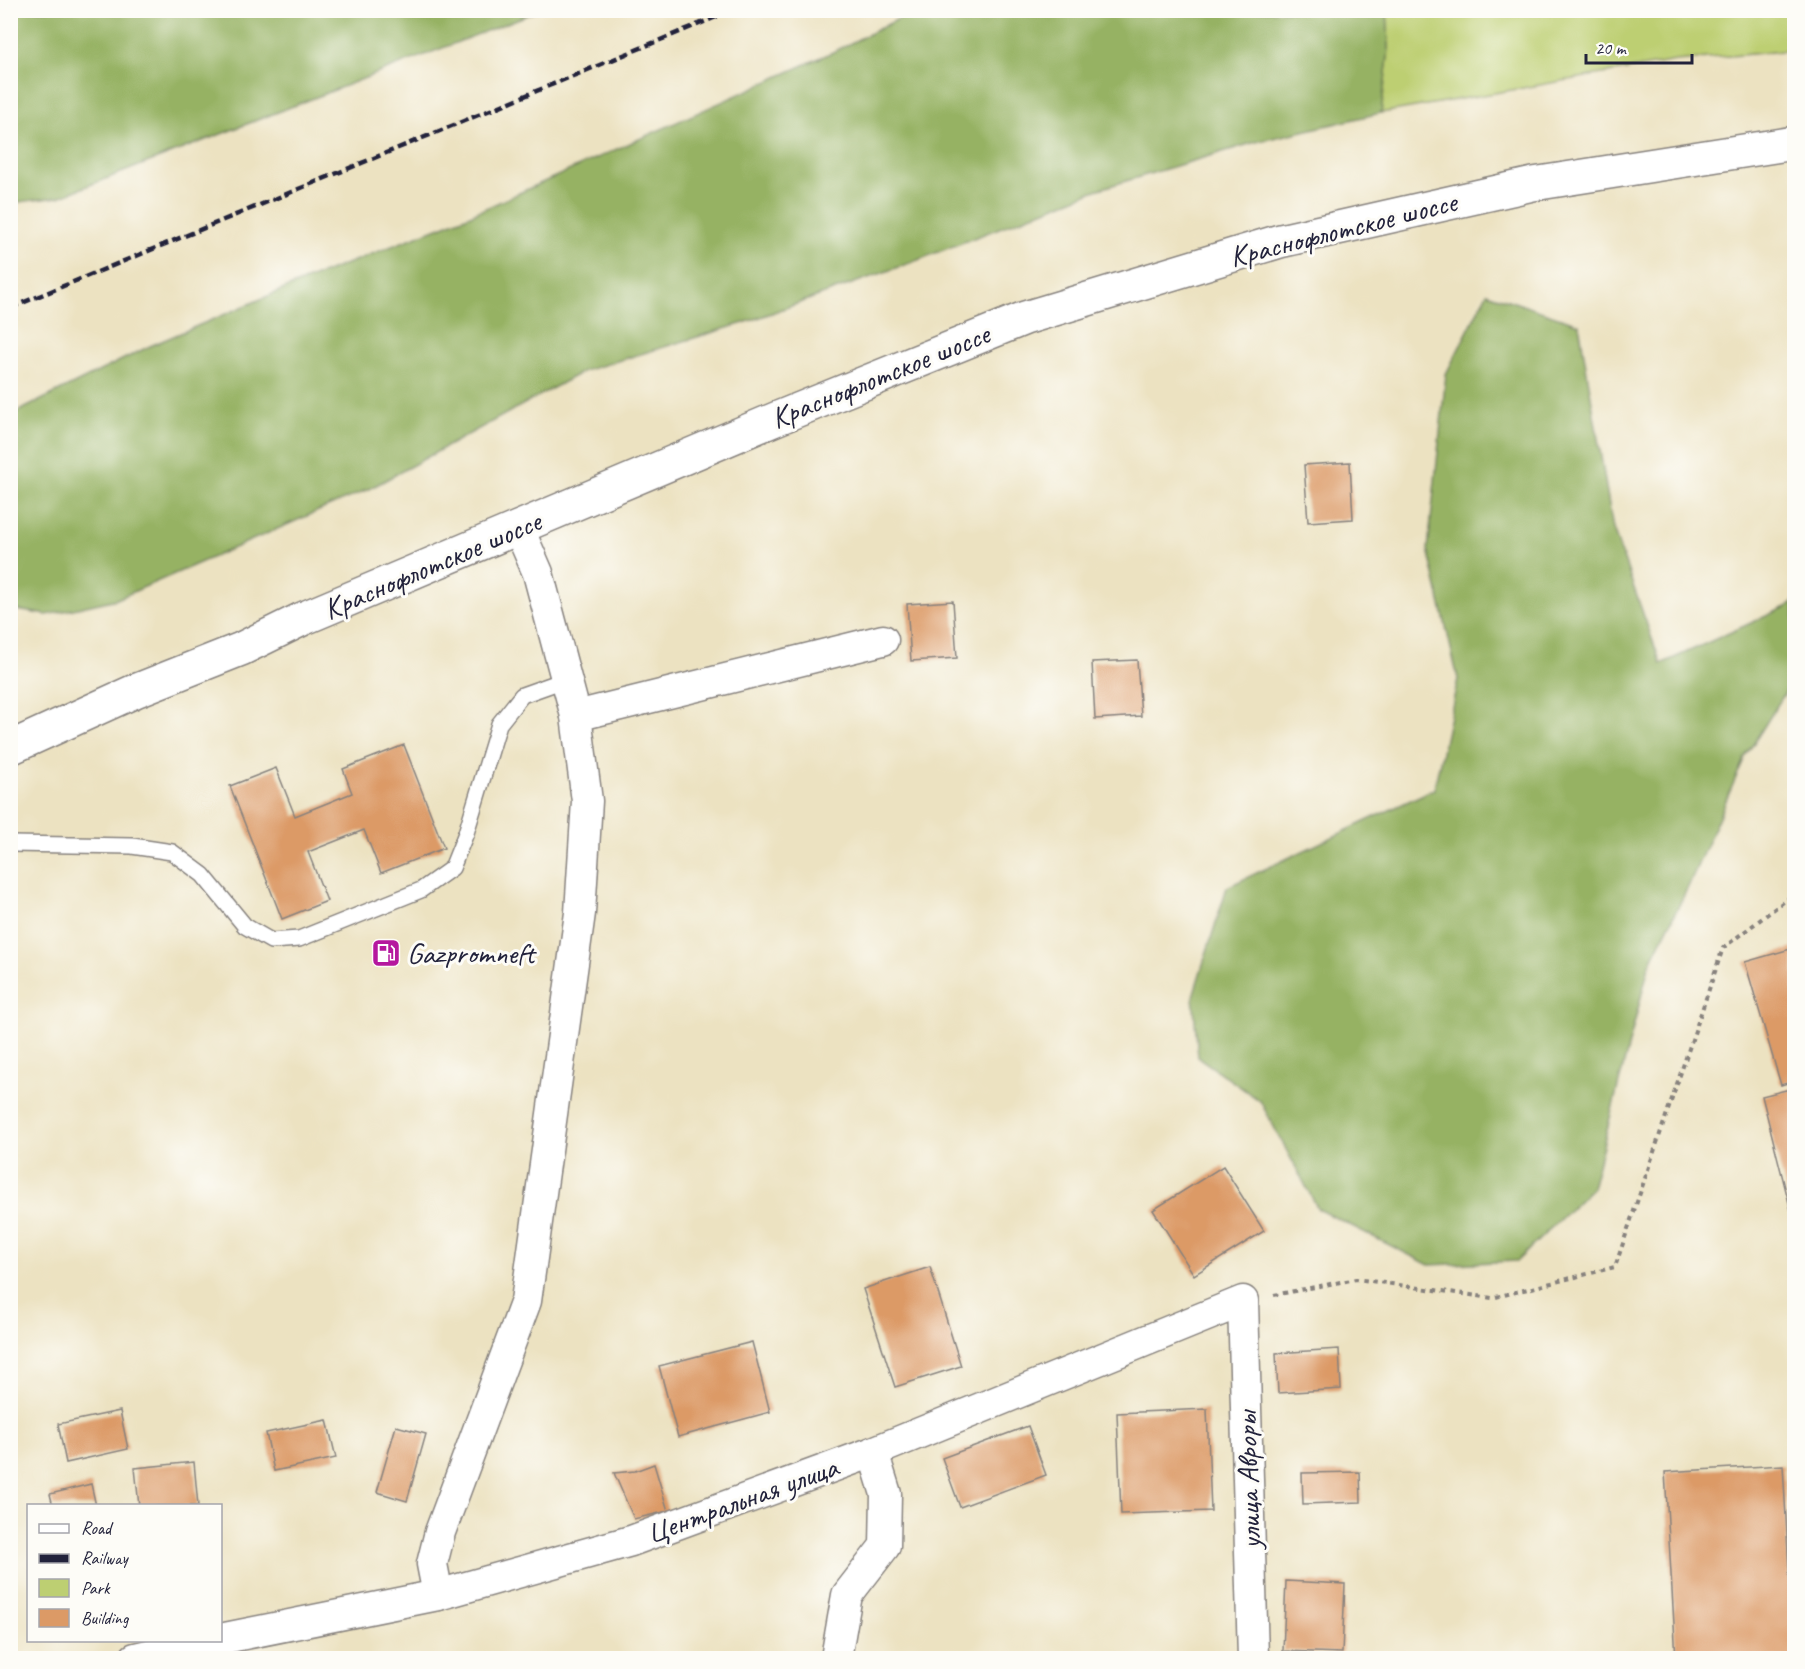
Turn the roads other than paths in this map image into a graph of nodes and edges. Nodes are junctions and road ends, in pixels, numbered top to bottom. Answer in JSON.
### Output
{"nodes":[{"id":1,"x":1794,"y":143,"type":"edge"},
{"id":2,"x":519,"y":529,"type":"junction"},
{"id":3,"x":883,"y":640,"type":"dead end"},
{"id":4,"x":567,"y":679,"type":"junction"},
{"id":5,"x":576,"y":716,"type":"junction"},
{"id":6,"x":10,"y":748,"type":"edge"},
{"id":7,"x":10,"y":844,"type":"edge"},
{"id":8,"x":1243,"y":1301,"type":"joint"},
{"id":9,"x":873,"y":1452,"type":"junction"},
{"id":10,"x":438,"y":1596,"type":"junction"},
{"id":11,"x":222,"y":1639,"type":"edge"},
{"id":12,"x":207,"y":1642,"type":"edge"},
{"id":13,"x":135,"y":1659,"type":"edge"},
{"id":14,"x":836,"y":1659,"type":"edge"},
{"id":15,"x":1253,"y":1659,"type":"edge"}],
"edges":[{"from":1,"to":2,"type":"main road","name":"Краснофлотское шоссе"},
{"from":2,"to":4,"type":"street"},
{"from":2,"to":6,"type":"main road","name":"Краснофлотское шоссе"},
{"from":3,"to":5,"type":"street"},
{"from":4,"to":5,"type":"street"},
{"from":4,"to":7,"type":"lane"},
{"from":5,"to":10,"type":"street"},
{"from":8,"to":9,"type":"street","name":"Центральная улица"},
{"from":8,"to":15,"type":"street","name":"улица Авроры"},
{"from":9,"to":10,"type":"street","name":"Центральная улица"},
{"from":9,"to":14,"type":"street"},
{"from":10,"to":11,"type":"street","name":"Центральная улица"},
{"from":12,"to":13,"type":"street"}]}
